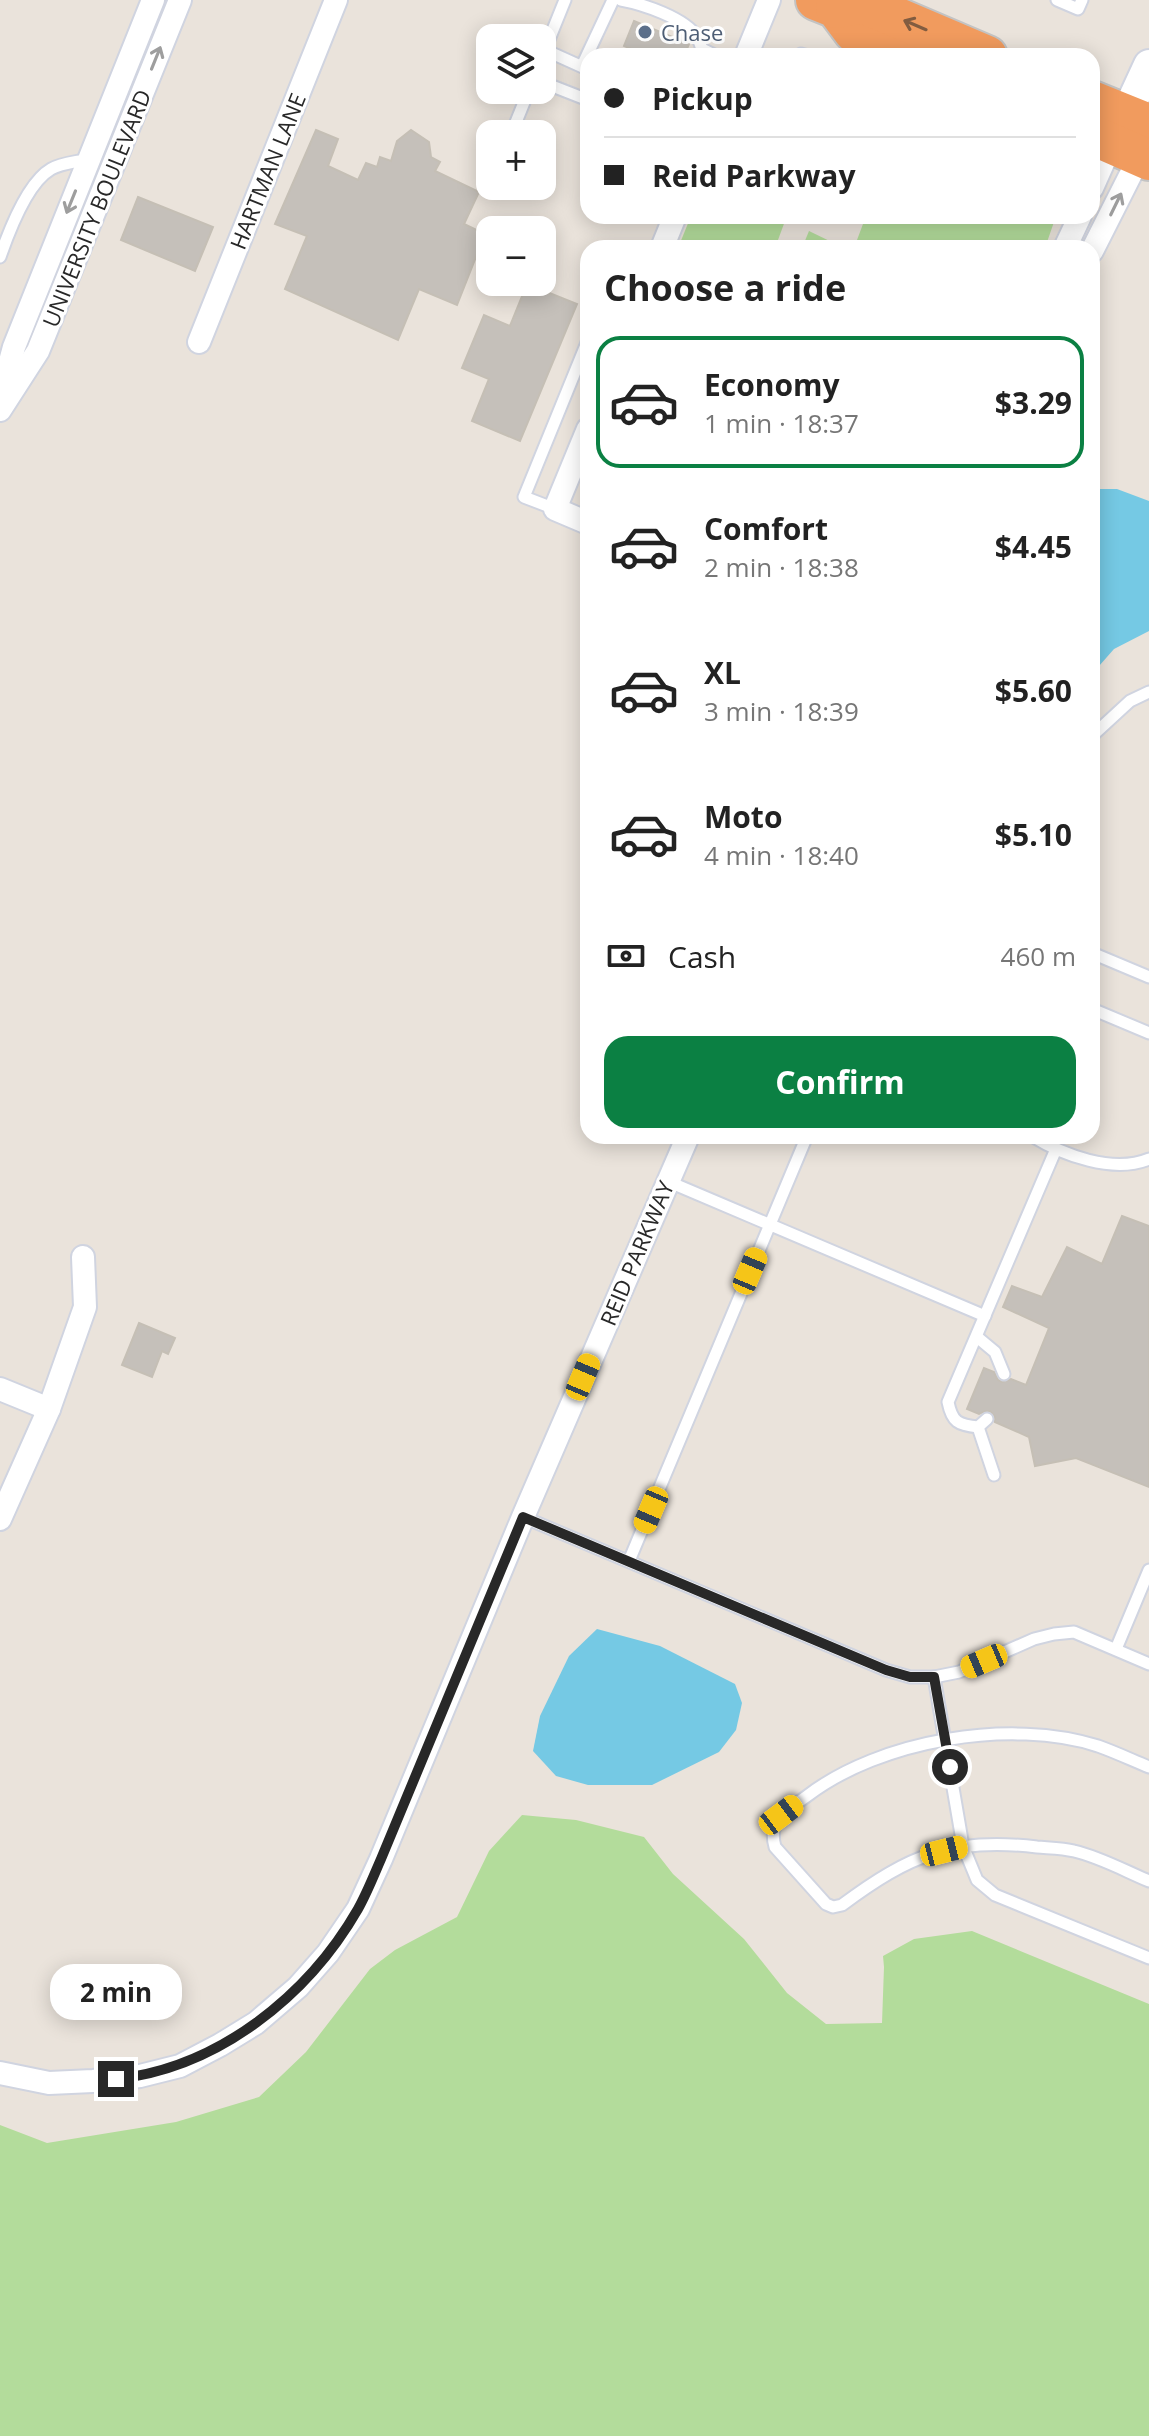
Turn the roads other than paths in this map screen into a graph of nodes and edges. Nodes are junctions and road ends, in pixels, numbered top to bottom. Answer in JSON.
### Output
{"nodes":[{"id":1,"x":153,"y":0,"type":"edge"},
{"id":2,"x":180,"y":0,"type":"edge"},
{"id":3,"x":336,"y":0,"type":"edge"},
{"id":4,"x":565,"y":0,"type":"edge"},
{"id":5,"x":613,"y":0,"type":"edge"},
{"id":6,"x":621,"y":0,"type":"edge"},
{"id":7,"x":769,"y":0,"type":"edge"},
{"id":8,"x":1057,"y":0,"type":"edge"},
{"id":9,"x":1082,"y":0,"type":"edge"},
{"id":10,"x":826,"y":4,"type":"edge"},
{"id":11,"x":555,"y":24,"type":"edge"},
{"id":12,"x":593,"y":48,"type":"edge"},
{"id":13,"x":699,"y":48,"type":"edge"},
{"id":14,"x":749,"y":48,"type":"edge"},
{"id":15,"x":890,"y":48,"type":"edge"},
{"id":16,"x":968,"y":48,"type":"edge"},
{"id":17,"x":556,"y":58,"type":"edge"},
{"id":18,"x":1149,"y":65,"type":"edge"},
{"id":19,"x":580,"y":66,"type":"edge"},
{"id":20,"x":556,"y":87,"type":"edge"},
{"id":21,"x":580,"y":97,"type":"edge"},
{"id":22,"x":1126,"y":134,"type":"edge"},
{"id":23,"x":89,"y":159,"type":"junction"},
{"id":24,"x":1100,"y":175,"type":"edge"},
{"id":25,"x":1100,"y":223,"type":"edge"},
{"id":26,"x":0,"y":257,"type":"edge"},
{"id":27,"x":199,"y":342,"type":"dead end"},
{"id":28,"x":580,"y":360,"type":"edge"},
{"id":29,"x":4,"y":365,"type":"edge"},
{"id":30,"x":0,"y":399,"type":"edge"},
{"id":31,"x":0,"y":410,"type":"edge"},
{"id":32,"x":580,"y":448,"type":"edge"},
{"id":33,"x":555,"y":509,"type":"junction"},
{"id":34,"x":580,"y":520,"type":"edge"},
{"id":35,"x":1149,"y":692,"type":"edge"},
{"id":36,"x":1100,"y":729,"type":"edge"},
{"id":37,"x":1100,"y":956,"type":"edge"},
{"id":38,"x":1149,"y":977,"type":"edge"},
{"id":39,"x":1100,"y":1012,"type":"edge"},
{"id":40,"x":1149,"y":1033,"type":"edge"},
{"id":41,"x":684,"y":1144,"type":"edge"},
{"id":42,"x":804,"y":1144,"type":"edge"},
{"id":43,"x":1047,"y":1144,"type":"edge"},
{"id":44,"x":1056,"y":1149,"type":"junction"},
{"id":45,"x":1149,"y":1159,"type":"edge"},
{"id":46,"x":667,"y":1181,"type":"junction"},
{"id":47,"x":769,"y":1226,"type":"junction"},
{"id":48,"x":83,"y":1257,"type":"dead end"},
{"id":49,"x":985,"y":1316,"type":"junction"},
{"id":50,"x":977,"y":1337,"type":"junction"},
{"id":51,"x":1004,"y":1374,"type":"dead end"},
{"id":52,"x":0,"y":1389,"type":"edge"},
{"id":53,"x":49,"y":1409,"type":"junction"},
{"id":54,"x":994,"y":1475,"type":"dead end"},
{"id":55,"x":523,"y":1517,"type":"junction"},
{"id":56,"x":0,"y":1519,"type":"edge"},
{"id":57,"x":629,"y":1561,"type":"junction"},
{"id":58,"x":1149,"y":1570,"type":"edge"},
{"id":59,"x":1116,"y":1649,"type":"junction"},
{"id":60,"x":1149,"y":1664,"type":"edge"},
{"id":61,"x":934,"y":1677,"type":"junction"},
{"id":62,"x":945,"y":1739,"type":"junction"},
{"id":63,"x":1149,"y":1767,"type":"edge"},
{"id":64,"x":963,"y":1846,"type":"junction"},
{"id":65,"x":1149,"y":1881,"type":"edge"},
{"id":66,"x":1149,"y":1958,"type":"edge"},
{"id":67,"x":0,"y":2073,"type":"edge"}],
"edges":[{"from":1,"to":23,"type":"street"},
{"from":31,"to":2,"type":"street","name":"UNIVERSITY BOULEVARD","one_way":true},
{"from":3,"to":27,"type":"street","name":"HARTMAN LANE"},
{"from":4,"to":11,"type":"lane"},
{"from":5,"to":12,"type":"lane"},
{"from":6,"to":13,"type":"lane"},
{"from":7,"to":14,"type":"street"},
{"from":8,"to":9,"type":"lane"},
{"from":10,"to":15,"type":"highway"},
{"from":16,"to":10,"type":"highway","one_way":true},
{"from":17,"to":19,"type":"lane"},
{"from":18,"to":22,"type":"street"},
{"from":20,"to":21,"type":"lane"},
{"from":22,"to":24,"type":"street"},
{"from":25,"to":22,"type":"street","one_way":true},
{"from":23,"to":26,"type":"lane"},
{"from":23,"to":29,"type":"street","one_way":true},
{"from":28,"to":33,"type":"lane"},
{"from":29,"to":30,"type":"street"},
{"from":32,"to":33,"type":"street"},
{"from":33,"to":34,"type":"street"},
{"from":35,"to":36,"type":"lane"},
{"from":37,"to":38,"type":"lane"},
{"from":39,"to":40,"type":"lane"},
{"from":41,"to":46,"type":"street","name":"REID PARKWAY"},
{"from":42,"to":47,"type":"lane"},
{"from":43,"to":44,"type":"lane"},
{"from":44,"to":45,"type":"lane"},
{"from":44,"to":49,"type":"lane"},
{"from":46,"to":47,"type":"lane"},
{"from":46,"to":55,"type":"street","name":"REID PARKWAY"},
{"from":47,"to":49,"type":"lane"},
{"from":47,"to":57,"type":"lane"},
{"from":48,"to":53,"type":"street"},
{"from":49,"to":50,"type":"lane"},
{"from":50,"to":51,"type":"lane"},
{"from":50,"to":54,"type":"lane"},
{"from":52,"to":53,"type":"street"},
{"from":53,"to":56,"type":"street"},
{"from":55,"to":57,"type":"lane"},
{"from":55,"to":67,"type":"street","name":"REID PARKWAY"},
{"from":57,"to":61,"type":"lane"},
{"from":58,"to":59,"type":"lane"},
{"from":59,"to":60,"type":"lane"},
{"from":59,"to":61,"type":"lane"},
{"from":61,"to":62,"type":"lane"},
{"from":62,"to":63,"type":"lane"},
{"from":62,"to":64,"type":"lane"},
{"from":62,"to":64,"type":"lane"},
{"from":64,"to":65,"type":"lane"},
{"from":64,"to":66,"type":"lane"}]}
